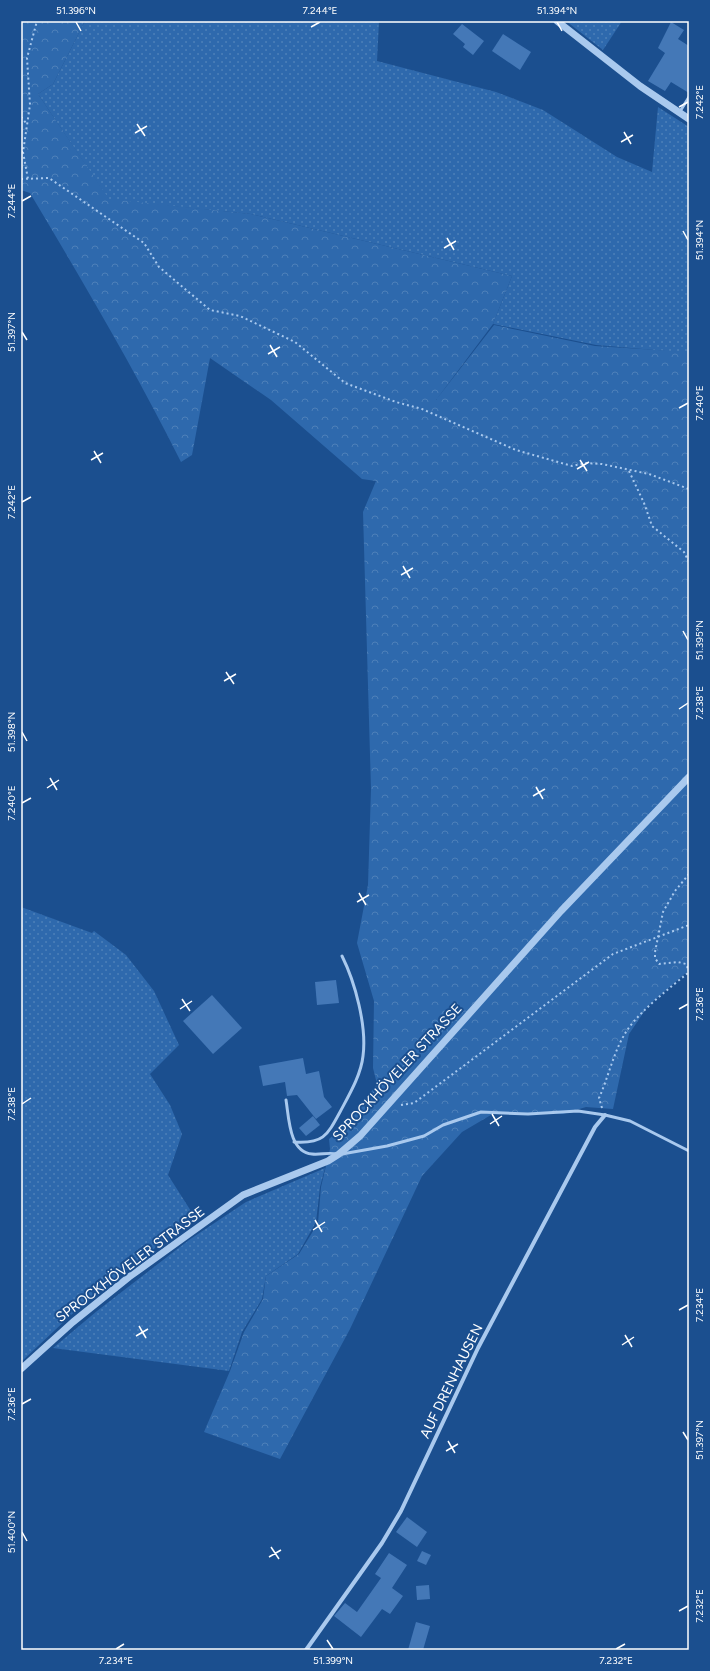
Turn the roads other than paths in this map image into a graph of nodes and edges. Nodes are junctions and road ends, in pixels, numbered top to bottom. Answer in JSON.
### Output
{"nodes":[{"id":1,"x":557,"y":21,"type":"edge"},
{"id":2,"x":689,"y":98,"type":"edge"},
{"id":3,"x":679,"y":113,"type":"junction"},
{"id":4,"x":689,"y":119,"type":"edge"},
{"id":5,"x":689,"y":778,"type":"edge"},
{"id":6,"x":342,"y":956,"type":"dead end"},
{"id":7,"x":286,"y":1100,"type":"dead end"},
{"id":8,"x":605,"y":1115,"type":"junction"},
{"id":9,"x":294,"y":1142,"type":"junction"},
{"id":10,"x":689,"y":1151,"type":"edge"},
{"id":11,"x":339,"y":1154,"type":"junction"},
{"id":12,"x":21,"y":1369,"type":"edge"},
{"id":13,"x":306,"y":1650,"type":"edge"}],
"edges":[{"from":1,"to":3,"type":"street"},
{"from":2,"to":3,"type":"lane"},
{"from":3,"to":4,"type":"street"},
{"from":5,"to":11,"type":"street","name":"SPROCKHÖVELER STRASSE"},
{"from":6,"to":9,"type":"lane"},
{"from":7,"to":9,"type":"lane"},
{"from":8,"to":10,"type":"lane"},
{"from":8,"to":11,"type":"lane"},
{"from":8,"to":13,"type":"street","name":"AUF DRENHAUSEN"},
{"from":9,"to":11,"type":"lane"},
{"from":11,"to":12,"type":"street","name":"SPROCKHÖVELER STRASSE"}]}
